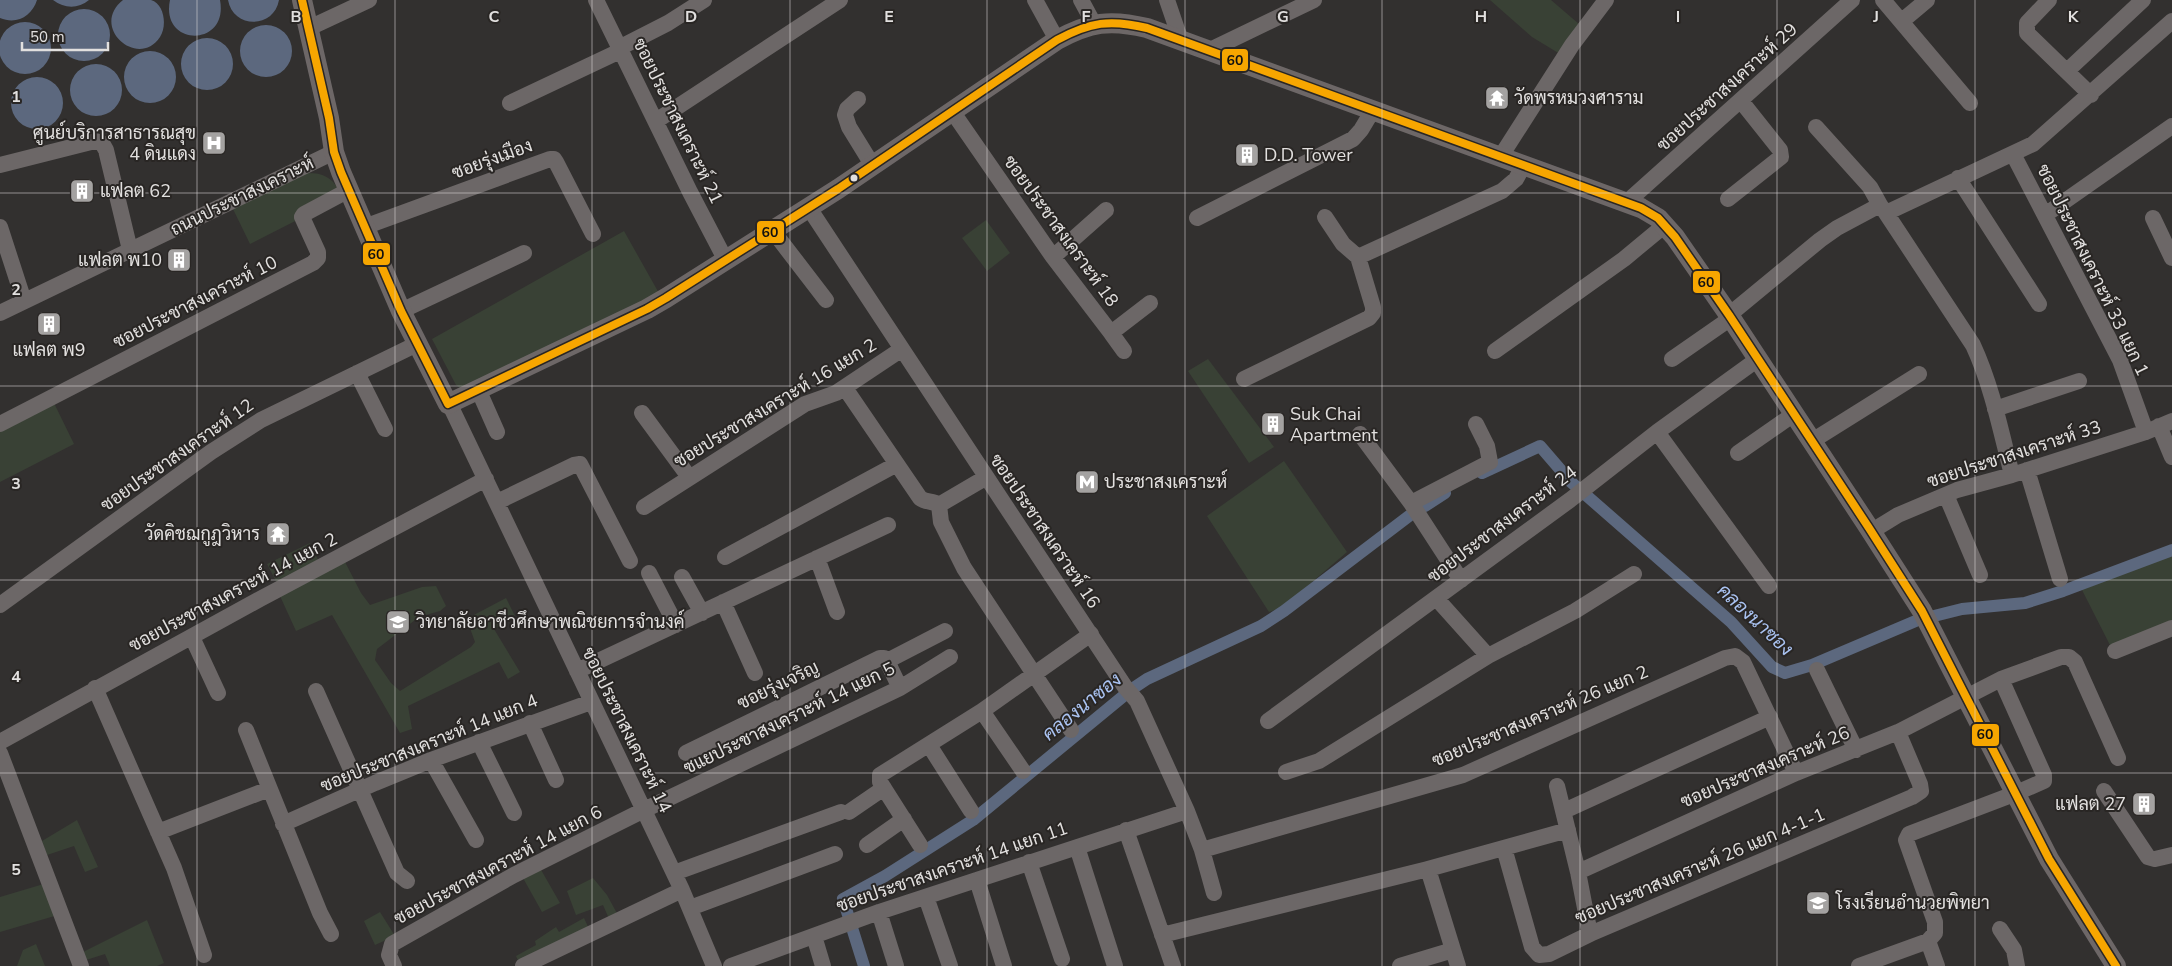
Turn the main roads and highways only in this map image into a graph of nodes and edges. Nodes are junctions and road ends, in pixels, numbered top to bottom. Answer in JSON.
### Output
{"nodes":[{"id":1,"x":292,"y":0,"type":"edge"},
{"id":2,"x":302,"y":0,"type":"edge"},
{"id":3,"x":304,"y":29,"type":"junction"},
{"id":4,"x":2116,"y":966,"type":"edge"}],
"edges":[{"from":1,"to":3,"type":"main road"},
{"from":2,"to":3,"type":"main road"},
{"from":3,"to":4,"type":"main road","name":"ถนนประชาสงเคราะห์"}]}
